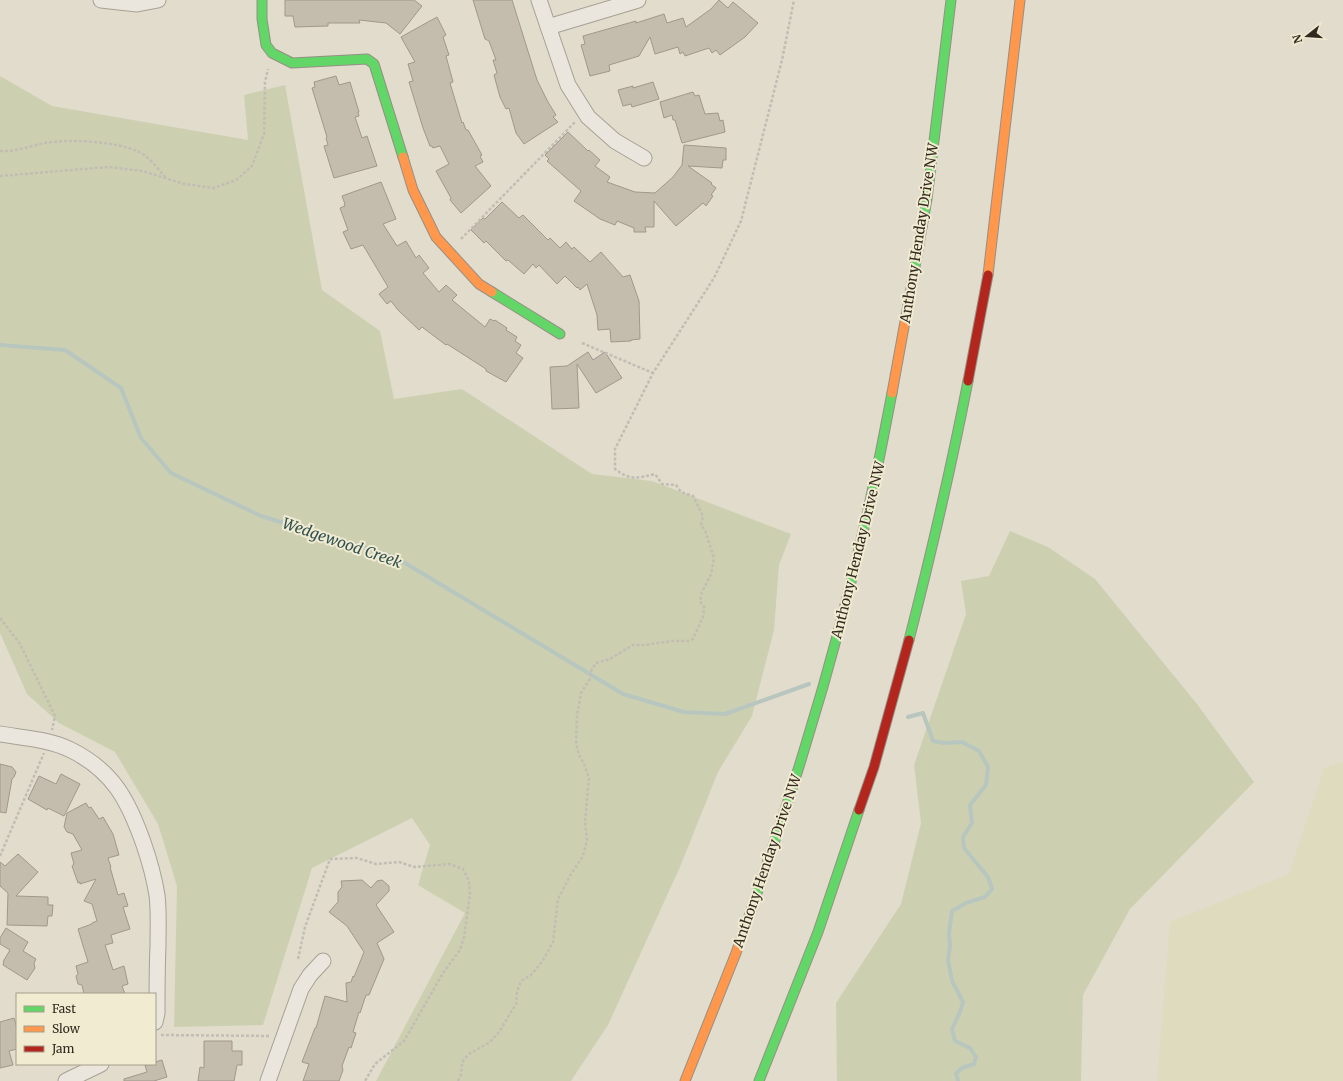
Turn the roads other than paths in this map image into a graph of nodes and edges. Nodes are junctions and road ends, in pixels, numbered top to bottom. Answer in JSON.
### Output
{"nodes":[{"id":1,"x":101,"y":0,"type":"edge"},
{"id":2,"x":158,"y":0,"type":"edge"},
{"id":3,"x":262,"y":0,"type":"edge"},
{"id":4,"x":539,"y":0,"type":"edge"},
{"id":5,"x":638,"y":0,"type":"edge"},
{"id":6,"x":951,"y":0,"type":"edge"},
{"id":7,"x":1020,"y":0,"type":"edge"},
{"id":8,"x":1026,"y":0,"type":"edge"},
{"id":9,"x":548,"y":27,"type":"junction"},
{"id":10,"x":1013,"y":68,"type":"junction"},
{"id":11,"x":644,"y":158,"type":"dead end"},
{"id":12,"x":560,"y":334,"type":"dead end"},
{"id":13,"x":0,"y":734,"type":"edge"},
{"id":14,"x":322,"y":960,"type":"dead end"},
{"id":15,"x":156,"y":1018,"type":"edge"},
{"id":16,"x":99,"y":1065,"type":"edge"},
{"id":17,"x":66,"y":1081,"type":"edge"},
{"id":18,"x":268,"y":1081,"type":"edge"},
{"id":19,"x":685,"y":1081,"type":"edge"},
{"id":20,"x":759,"y":1081,"type":"edge"}],
"edges":[{"from":1,"to":2,"type":"street"},
{"from":3,"to":12,"type":"main road"},
{"from":4,"to":9,"type":"street"},
{"from":5,"to":9,"type":"street"},
{"from":6,"to":19,"type":"main road","name":"Anthony Henday Drive NW"},
{"from":7,"to":10,"type":"main road"},
{"from":8,"to":10,"type":"main road"},
{"from":9,"to":11,"type":"street"},
{"from":10,"to":20,"type":"main road"},
{"from":13,"to":15,"type":"street"},
{"from":14,"to":18,"type":"street"},
{"from":16,"to":17,"type":"street"}]}
